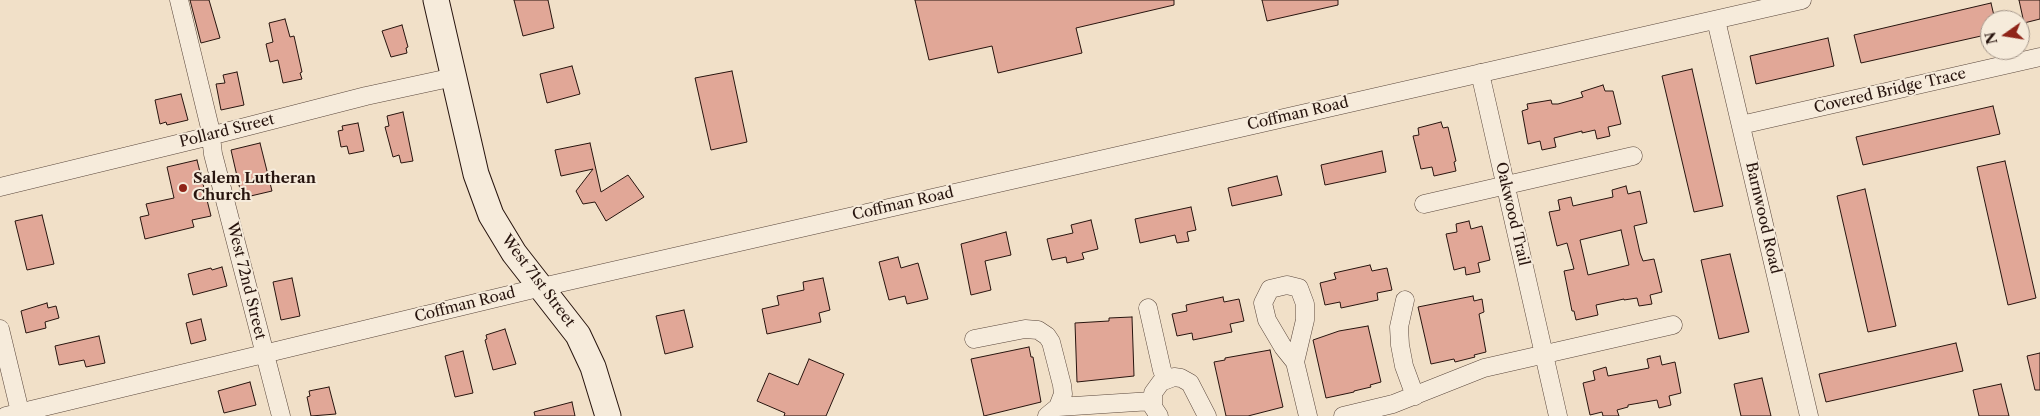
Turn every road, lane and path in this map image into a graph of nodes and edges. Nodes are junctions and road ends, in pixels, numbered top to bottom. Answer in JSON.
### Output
{"nodes":[{"id":1,"x":179,"y":0,"type":"edge"},
{"id":2,"x":436,"y":0,"type":"edge"},
{"id":3,"x":1802,"y":0,"type":"edge"},
{"id":4,"x":1778,"y":3,"type":"edge"},
{"id":5,"x":1716,"y":20,"type":"junction"},
{"id":6,"x":2040,"y":57,"type":"edge"},
{"id":7,"x":1480,"y":73,"type":"junction"},
{"id":8,"x":454,"y":77,"type":"junction"},
{"id":9,"x":1741,"y":125,"type":"junction"},
{"id":10,"x":210,"y":136,"type":"junction"},
{"id":11,"x":1633,"y":156,"type":"dead end"},
{"id":12,"x":1506,"y":185,"type":"junction"},
{"id":13,"x":0,"y":187,"type":"edge"},
{"id":14,"x":1424,"y":204,"type":"dead end"},
{"id":15,"x":542,"y":287,"type":"junction"},
{"id":16,"x":1405,"y":300,"type":"dead end"},
{"id":17,"x":1148,"y":308,"type":"dead end"},
{"id":18,"x":1673,"y":325,"type":"dead end"},
{"id":19,"x":0,"y":329,"type":"edge"},
{"id":20,"x":974,"y":339,"type":"dead end"},
{"id":21,"x":264,"y":354,"type":"junction"},
{"id":22,"x":1544,"y":354,"type":"junction"},
{"id":23,"x":1295,"y":362,"type":"dead end"},
{"id":24,"x":1166,"y":379,"type":"junction"},
{"id":25,"x":1415,"y":396,"type":"junction"},
{"id":26,"x":1156,"y":409,"type":"edge"},
{"id":27,"x":1052,"y":412,"type":"edge"},
{"id":28,"x":15,"y":415,"type":"edge"},
{"id":29,"x":281,"y":416,"type":"edge"},
{"id":30,"x":608,"y":416,"type":"edge"},
{"id":31,"x":1207,"y":416,"type":"edge"},
{"id":32,"x":1308,"y":416,"type":"edge"},
{"id":33,"x":1343,"y":416,"type":"edge"},
{"id":34,"x":1558,"y":416,"type":"edge"},
{"id":35,"x":1809,"y":416,"type":"edge"}],
"edges":[{"from":1,"to":10,"type":"street","name":"West 72nd Street"},
{"from":2,"to":8,"type":"main road","name":"West 71st Street"},
{"from":3,"to":4,"type":"street","name":"Coffman Road"},
{"from":4,"to":5,"type":"street","name":"Coffman Road"},
{"from":5,"to":7,"type":"street","name":"Coffman Road"},
{"from":5,"to":9,"type":"street","name":"Barnwood Road"},
{"from":6,"to":9,"type":"street","name":"Covered Bridge Trace"},
{"from":7,"to":12,"type":"street","name":"Oakwood Trail"},
{"from":7,"to":15,"type":"street","name":"Coffman Road"},
{"from":8,"to":10,"type":"street","name":"Pollard Street"},
{"from":8,"to":15,"type":"main road","name":"West 71st Street"},
{"from":9,"to":35,"type":"street","name":"Barnwood Road"},
{"from":10,"to":13,"type":"street","name":"Pollard Street"},
{"from":10,"to":21,"type":"street","name":"West 72nd Street"},
{"from":11,"to":12,"type":"street"},
{"from":12,"to":14,"type":"street"},
{"from":12,"to":22,"type":"street","name":"Oakwood Trail"},
{"from":15,"to":21,"type":"street","name":"Coffman Road"},
{"from":15,"to":30,"type":"main road","name":"West 71st Street"},
{"from":16,"to":25,"type":"street"},
{"from":17,"to":24,"type":"street"},
{"from":18,"to":22,"type":"street"},
{"from":19,"to":28,"type":"street"},
{"from":20,"to":27,"type":"street"},
{"from":21,"to":28,"type":"street","name":"Coffman Road"},
{"from":21,"to":29,"type":"street","name":"West 72nd Street"},
{"from":22,"to":25,"type":"street"},
{"from":22,"to":34,"type":"street","name":"Oakwood Trail"},
{"from":23,"to":32,"type":"street"},
{"from":24,"to":26,"type":"street"},
{"from":24,"to":31,"type":"street"},
{"from":25,"to":33,"type":"street"},
{"from":26,"to":27,"type":"street"}]}
